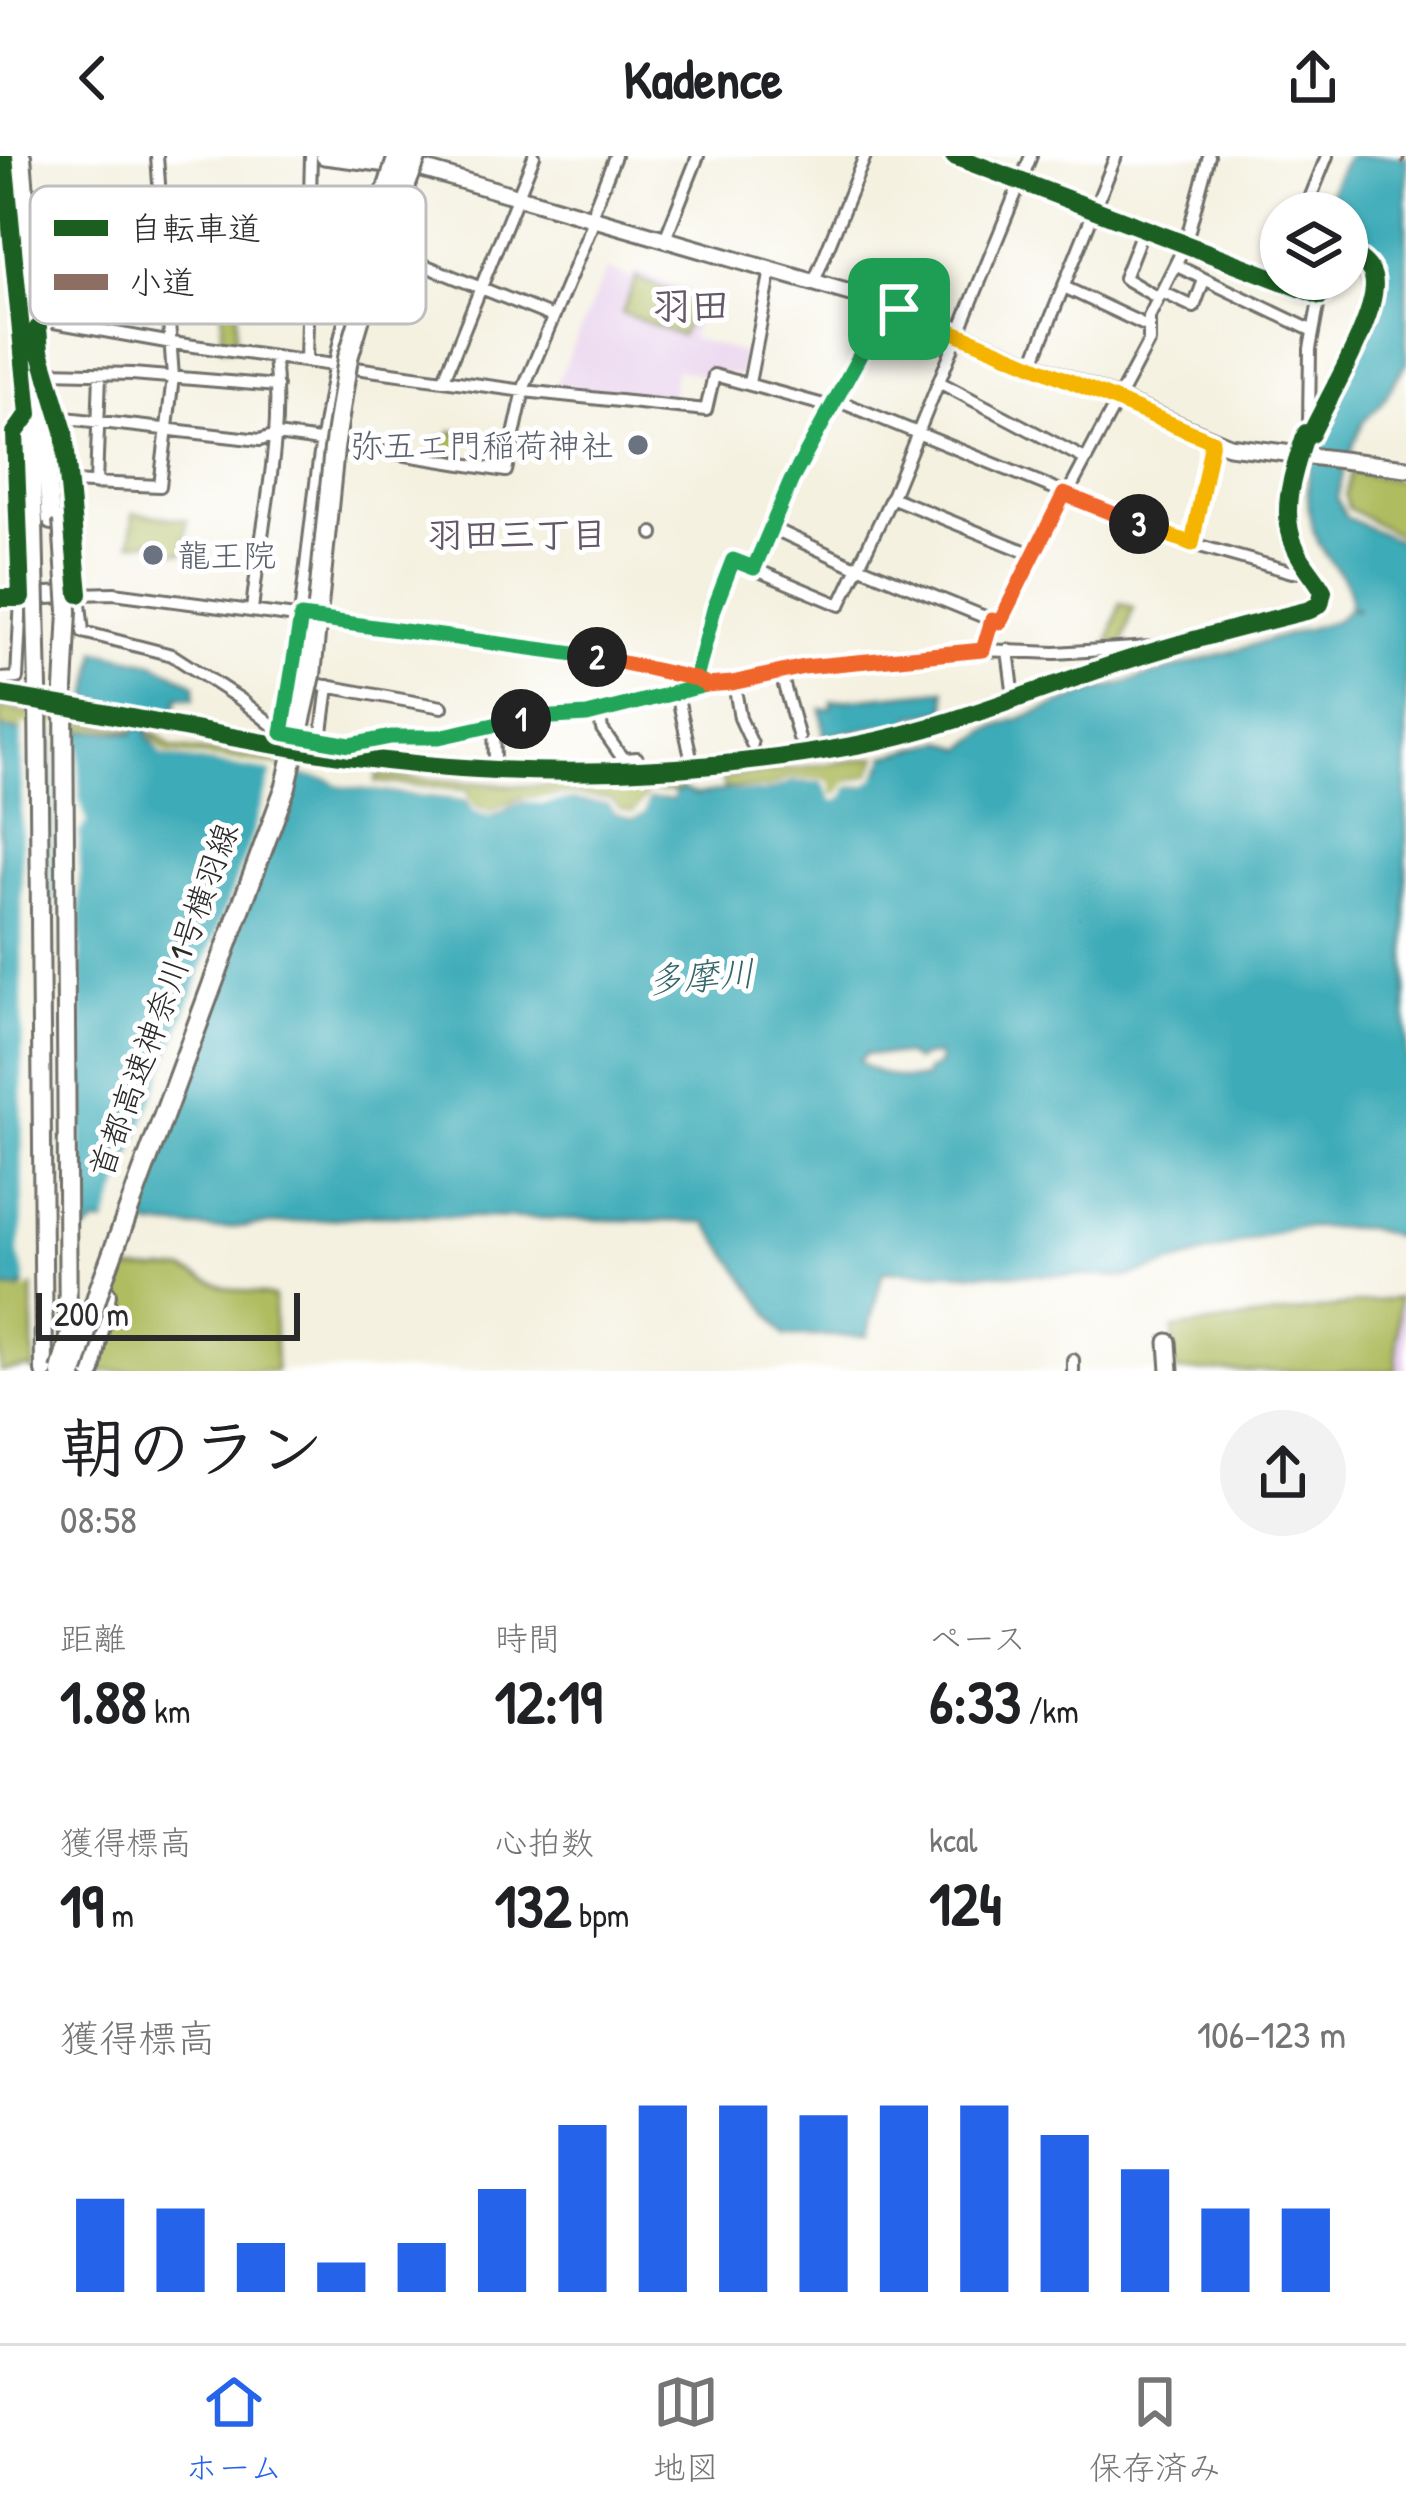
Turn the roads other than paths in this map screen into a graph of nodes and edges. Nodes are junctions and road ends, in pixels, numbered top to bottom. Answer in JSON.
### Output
{"nodes":[{"id":1,"x":4,"y":156,"type":"edge"},
{"id":2,"x":22,"y":156,"type":"edge"},
{"id":3,"x":157,"y":156,"type":"edge"},
{"id":4,"x":310,"y":156,"type":"edge"},
{"id":5,"x":324,"y":156,"type":"edge"},
{"id":6,"x":534,"y":156,"type":"edge"},
{"id":7,"x":615,"y":156,"type":"edge"},
{"id":8,"x":698,"y":156,"type":"edge"},
{"id":9,"x":865,"y":156,"type":"edge"},
{"id":10,"x":954,"y":156,"type":"edge"},
{"id":11,"x":1031,"y":156,"type":"edge"},
{"id":12,"x":1116,"y":156,"type":"edge"},
{"id":13,"x":1209,"y":156,"type":"edge"},
{"id":14,"x":1328,"y":156,"type":"edge"},
{"id":15,"x":394,"y":158,"type":"edge"},
{"id":16,"x":420,"y":160,"type":"edge"},
{"id":17,"x":1021,"y":182,"type":"junction"},
{"id":18,"x":159,"y":186,"type":"edge"},
{"id":19,"x":310,"y":186,"type":"edge"},
{"id":20,"x":1313,"y":192,"type":"edge"},
{"id":21,"x":518,"y":196,"type":"junction"},
{"id":22,"x":1094,"y":211,"type":"junction"},
{"id":23,"x":594,"y":218,"type":"junction"},
{"id":24,"x":5,"y":226,"type":"edge"},
{"id":25,"x":1143,"y":229,"type":"junction"},
{"id":26,"x":30,"y":234,"type":"edge"},
{"id":27,"x":665,"y":239,"type":"junction"},
{"id":28,"x":1185,"y":245,"type":"junction"},
{"id":29,"x":30,"y":265,"type":"edge"},
{"id":30,"x":426,"y":265,"type":"edge"},
{"id":31,"x":1175,"y":265,"type":"junction"},
{"id":32,"x":1260,"y":268,"type":"edge"},
{"id":33,"x":770,"y":270,"type":"junction"},
{"id":34,"x":1204,"y":280,"type":"junction"},
{"id":35,"x":814,"y":283,"type":"junction"},
{"id":36,"x":480,"y":286,"type":"junction"},
{"id":37,"x":1064,"y":287,"type":"junction"},
{"id":38,"x":1160,"y":295,"type":"junction"},
{"id":39,"x":1319,"y":300,"type":"edge"},
{"id":40,"x":888,"y":304,"type":"junction"},
{"id":41,"x":553,"y":317,"type":"junction"},
{"id":42,"x":20,"y":318,"type":"junction"},
{"id":43,"x":30,"y":320,"type":"edge"},
{"id":44,"x":56,"y":324,"type":"edge"},
{"id":45,"x":171,"y":324,"type":"edge"},
{"id":46,"x":307,"y":324,"type":"edge"},
{"id":47,"x":343,"y":324,"type":"edge"},
{"id":48,"x":347,"y":324,"type":"edge"},
{"id":49,"x":358,"y":324,"type":"edge"},
{"id":50,"x":366,"y":324,"type":"edge"},
{"id":51,"x":1149,"y":327,"type":"junction"},
{"id":52,"x":1313,"y":331,"type":"junction"},
{"id":53,"x":959,"y":333,"type":"junction"},
{"id":54,"x":172,"y":343,"type":"junction"},
{"id":55,"x":40,"y":352,"type":"junction"},
{"id":56,"x":274,"y":357,"type":"junction"},
{"id":57,"x":306,"y":361,"type":"junction"},
{"id":58,"x":332,"y":364,"type":"junction"},
{"id":59,"x":1032,"y":365,"type":"junction"},
{"id":60,"x":353,"y":367,"type":"junction"},
{"id":61,"x":48,"y":372,"type":"junction"},
{"id":62,"x":100,"y":374,"type":"junction"},
{"id":63,"x":173,"y":377,"type":"junction"},
{"id":64,"x":444,"y":379,"type":"junction"},
{"id":65,"x":939,"y":382,"type":"junction"},
{"id":66,"x":748,"y":383,"type":"junction"},
{"id":67,"x":278,"y":386,"type":"junction"},
{"id":68,"x":524,"y":391,"type":"junction"},
{"id":69,"x":1115,"y":401,"type":"junction"},
{"id":70,"x":834,"y":404,"type":"junction"},
{"id":71,"x":45,"y":416,"type":"junction"},
{"id":72,"x":99,"y":420,"type":"junction"},
{"id":73,"x":167,"y":428,"type":"junction"},
{"id":74,"x":918,"y":434,"type":"junction"},
{"id":75,"x":276,"y":436,"type":"junction"},
{"id":76,"x":1212,"y":441,"type":"junction"},
{"id":77,"x":321,"y":442,"type":"junction"},
{"id":78,"x":342,"y":446,"type":"junction"},
{"id":79,"x":1301,"y":455,"type":"junction"},
{"id":80,"x":1085,"y":459,"type":"junction"},
{"id":81,"x":1406,"y":468,"type":"edge"},
{"id":82,"x":68,"y":482,"type":"junction"},
{"id":83,"x":96,"y":484,"type":"junction"},
{"id":84,"x":1065,"y":495,"type":"junction"},
{"id":85,"x":9,"y":497,"type":"edge"},
{"id":86,"x":891,"y":497,"type":"junction"},
{"id":87,"x":49,"y":521,"type":"junction"},
{"id":88,"x":770,"y":527,"type":"junction"},
{"id":89,"x":1192,"y":544,"type":"junction"},
{"id":90,"x":1034,"y":554,"type":"junction"},
{"id":91,"x":856,"y":566,"type":"junction"},
{"id":92,"x":754,"y":568,"type":"junction"},
{"id":93,"x":1308,"y":570,"type":"junction"},
{"id":94,"x":79,"y":594,"type":"junction"},
{"id":95,"x":0,"y":598,"type":"edge"},
{"id":96,"x":21,"y":598,"type":"junction"},
{"id":97,"x":252,"y":611,"type":"junction"},
{"id":98,"x":301,"y":617,"type":"junction"},
{"id":99,"x":323,"y":620,"type":"junction"},
{"id":100,"x":992,"y":620,"type":"junction"},
{"id":101,"x":309,"y":645,"type":"junction"},
{"id":102,"x":983,"y":650,"type":"junction"},
{"id":103,"x":1008,"y":650,"type":"junction"},
{"id":104,"x":780,"y":671,"type":"junction"},
{"id":105,"x":0,"y":679,"type":"edge"},
{"id":106,"x":701,"y":682,"type":"junction"},
{"id":107,"x":734,"y":683,"type":"junction"},
{"id":108,"x":321,"y":685,"type":"junction"},
{"id":109,"x":1012,"y":690,"type":"dead end"},
{"id":110,"x":677,"y":693,"type":"junction"},
{"id":111,"x":442,"y":707,"type":"dead end"},
{"id":112,"x":599,"y":712,"type":"junction"},
{"id":113,"x":494,"y":726,"type":"junction"},
{"id":114,"x":282,"y":733,"type":"junction"},
{"id":115,"x":799,"y":738,"type":"dead end"},
{"id":116,"x":314,"y":739,"type":"junction"},
{"id":117,"x":752,"y":744,"type":"dead end"},
{"id":118,"x":690,"y":754,"type":"dead end"},
{"id":119,"x":637,"y":758,"type":"dead end"},
{"id":120,"x":496,"y":760,"type":"dead end"},
{"id":121,"x":121,"y":1231,"type":"junction"},
{"id":122,"x":1168,"y":1342,"type":"dead end"},
{"id":123,"x":44,"y":1371,"type":"edge"},
{"id":124,"x":65,"y":1371,"type":"edge"},
{"id":125,"x":91,"y":1371,"type":"edge"},
{"id":126,"x":1170,"y":1371,"type":"edge"}],
"edges":[{"from":1,"to":24,"type":"main road"},
{"from":2,"to":26,"type":"main road"},
{"from":3,"to":18,"type":"street"},
{"from":4,"to":19,"type":"street"},
{"from":5,"to":15,"type":"street"},
{"from":6,"to":21,"type":"street"},
{"from":7,"to":23,"type":"street"},
{"from":8,"to":27,"type":"street"},
{"from":9,"to":35,"type":"street"},
{"from":10,"to":17,"type":"street"},
{"from":11,"to":17,"type":"street"},
{"from":12,"to":22,"type":"street"},
{"from":13,"to":28,"type":"street"},
{"from":14,"to":20,"type":"street"},
{"from":15,"to":16,"type":"street"},
{"from":16,"to":21,"type":"street"},
{"from":17,"to":22,"type":"street"},
{"from":17,"to":53,"type":"street"},
{"from":21,"to":23,"type":"street"},
{"from":21,"to":36,"type":"street"},
{"from":22,"to":25,"type":"street"},
{"from":22,"to":37,"type":"street"},
{"from":23,"to":27,"type":"street"},
{"from":23,"to":41,"type":"street"},
{"from":24,"to":42,"type":"main road"},
{"from":25,"to":28,"type":"street"},
{"from":25,"to":38,"type":"street"},
{"from":27,"to":33,"type":"street"},
{"from":28,"to":31,"type":"street"},
{"from":28,"to":32,"type":"street"},
{"from":29,"to":42,"type":"main road"},
{"from":30,"to":36,"type":"street"},
{"from":31,"to":34,"type":"street"},
{"from":31,"to":38,"type":"street"},
{"from":33,"to":35,"type":"street"},
{"from":33,"to":66,"type":"street"},
{"from":34,"to":38,"type":"street"},
{"from":34,"to":52,"type":"street"},
{"from":35,"to":40,"type":"street"},
{"from":36,"to":41,"type":"street"},
{"from":36,"to":64,"type":"street"},
{"from":37,"to":51,"type":"street"},
{"from":37,"to":59,"type":"street"},
{"from":38,"to":51,"type":"street"},
{"from":39,"to":52,"type":"street"},
{"from":40,"to":53,"type":"street"},
{"from":40,"to":70,"type":"street"},
{"from":41,"to":68,"type":"street"},
{"from":42,"to":43,"type":"street"},
{"from":42,"to":55,"type":"main road"},
{"from":42,"to":71,"type":"main road"},
{"from":44,"to":54,"type":"street"},
{"from":45,"to":54,"type":"street"},
{"from":46,"to":57,"type":"street"},
{"from":47,"to":58,"type":"street"},
{"from":48,"to":101,"type":"highway","bridge":true},
{"from":49,"to":101,"type":"highway","bridge":true},
{"from":50,"to":60,"type":"street"},
{"from":51,"to":69,"type":"street"},
{"from":52,"to":79,"type":"street"},
{"from":53,"to":59,"type":"street"},
{"from":53,"to":65,"type":"street"},
{"from":54,"to":56,"type":"street"},
{"from":54,"to":63,"type":"street"},
{"from":55,"to":61,"type":"main road"},
{"from":55,"to":71,"type":"main road"},
{"from":56,"to":57,"type":"street"},
{"from":56,"to":67,"type":"street"},
{"from":57,"to":58,"type":"street"},
{"from":58,"to":60,"type":"street"},
{"from":58,"to":77,"type":"street"},
{"from":59,"to":69,"type":"street"},
{"from":60,"to":64,"type":"street"},
{"from":60,"to":78,"type":"street"},
{"from":61,"to":62,"type":"street"},
{"from":61,"to":71,"type":"main road"},
{"from":62,"to":63,"type":"street"},
{"from":62,"to":72,"type":"street"},
{"from":63,"to":67,"type":"street"},
{"from":63,"to":73,"type":"street"},
{"from":64,"to":68,"type":"street"},
{"from":65,"to":74,"type":"street"},
{"from":65,"to":80,"type":"street"},
{"from":66,"to":68,"type":"street"},
{"from":66,"to":70,"type":"street"},
{"from":67,"to":75,"type":"street"},
{"from":68,"to":78,"type":"street"},
{"from":69,"to":76,"type":"street"},
{"from":69,"to":80,"type":"street"},
{"from":70,"to":74,"type":"street"},
{"from":70,"to":88,"type":"street"},
{"from":71,"to":72,"type":"street"},
{"from":71,"to":82,"type":"main road"},
{"from":71,"to":85,"type":"main road"},
{"from":71,"to":87,"type":"main road"},
{"from":72,"to":73,"type":"street"},
{"from":72,"to":83,"type":"street"},
{"from":73,"to":75,"type":"street"},
{"from":73,"to":83,"type":"street"},
{"from":74,"to":84,"type":"street"},
{"from":74,"to":86,"type":"street"},
{"from":75,"to":77,"type":"street"},
{"from":75,"to":97,"type":"street"},
{"from":76,"to":79,"type":"street"},
{"from":76,"to":89,"type":"street"},
{"from":77,"to":78,"type":"street"},
{"from":77,"to":98,"type":"street"},
{"from":78,"to":99,"type":"street"},
{"from":79,"to":81,"type":"street"},
{"from":79,"to":93,"type":"street"},
{"from":80,"to":84,"type":"street"},
{"from":82,"to":83,"type":"street"},
{"from":82,"to":94,"type":"main road"},
{"from":84,"to":89,"type":"street"},
{"from":84,"to":90,"type":"street"},
{"from":85,"to":96,"type":"main road"},
{"from":86,"to":90,"type":"street"},
{"from":86,"to":91,"type":"street"},
{"from":87,"to":123,"type":"main road","bridge":true},
{"from":87,"to":124,"type":"main road","bridge":true},
{"from":88,"to":91,"type":"street"},
{"from":88,"to":92,"type":"street"},
{"from":89,"to":93,"type":"street"},
{"from":90,"to":100,"type":"street"},
{"from":91,"to":92,"type":"street"},
{"from":91,"to":100,"type":"street"},
{"from":92,"to":106,"type":"street"},
{"from":93,"to":103,"type":"street"},
{"from":94,"to":96,"type":"street"},
{"from":94,"to":97,"type":"street"},
{"from":94,"to":114,"type":"street"},
{"from":95,"to":96,"type":"street"},
{"from":96,"to":105,"type":"street"},
{"from":97,"to":98,"type":"street"},
{"from":98,"to":99,"type":"street"},
{"from":98,"to":114,"type":"street"},
{"from":99,"to":106,"type":"street"},
{"from":99,"to":108,"type":"street"},
{"from":100,"to":102,"type":"street"},
{"from":101,"to":121,"type":"highway","name":"首都高速神奈川1号横羽線","bridge":true},
{"from":101,"to":124,"type":"highway","name":"首都高速神奈川1号横羽線","bridge":true},
{"from":102,"to":103,"type":"street"},
{"from":102,"to":104,"type":"street"},
{"from":103,"to":109,"type":"street"},
{"from":104,"to":107,"type":"street"},
{"from":104,"to":115,"type":"street"},
{"from":106,"to":107,"type":"street"},
{"from":106,"to":110,"type":"street"},
{"from":107,"to":117,"type":"street"},
{"from":108,"to":111,"type":"street"},
{"from":108,"to":116,"type":"street"},
{"from":110,"to":112,"type":"street"},
{"from":110,"to":118,"type":"street"},
{"from":112,"to":113,"type":"street"},
{"from":112,"to":119,"type":"street"},
{"from":113,"to":116,"type":"street"},
{"from":113,"to":120,"type":"street"},
{"from":114,"to":116,"type":"street"},
{"from":121,"to":124,"type":"highway","name":"首都高速神奈川1号横羽線","bridge":true},
{"from":121,"to":125,"type":"highway","bridge":true},
{"from":122,"to":126,"type":"street"}]}
